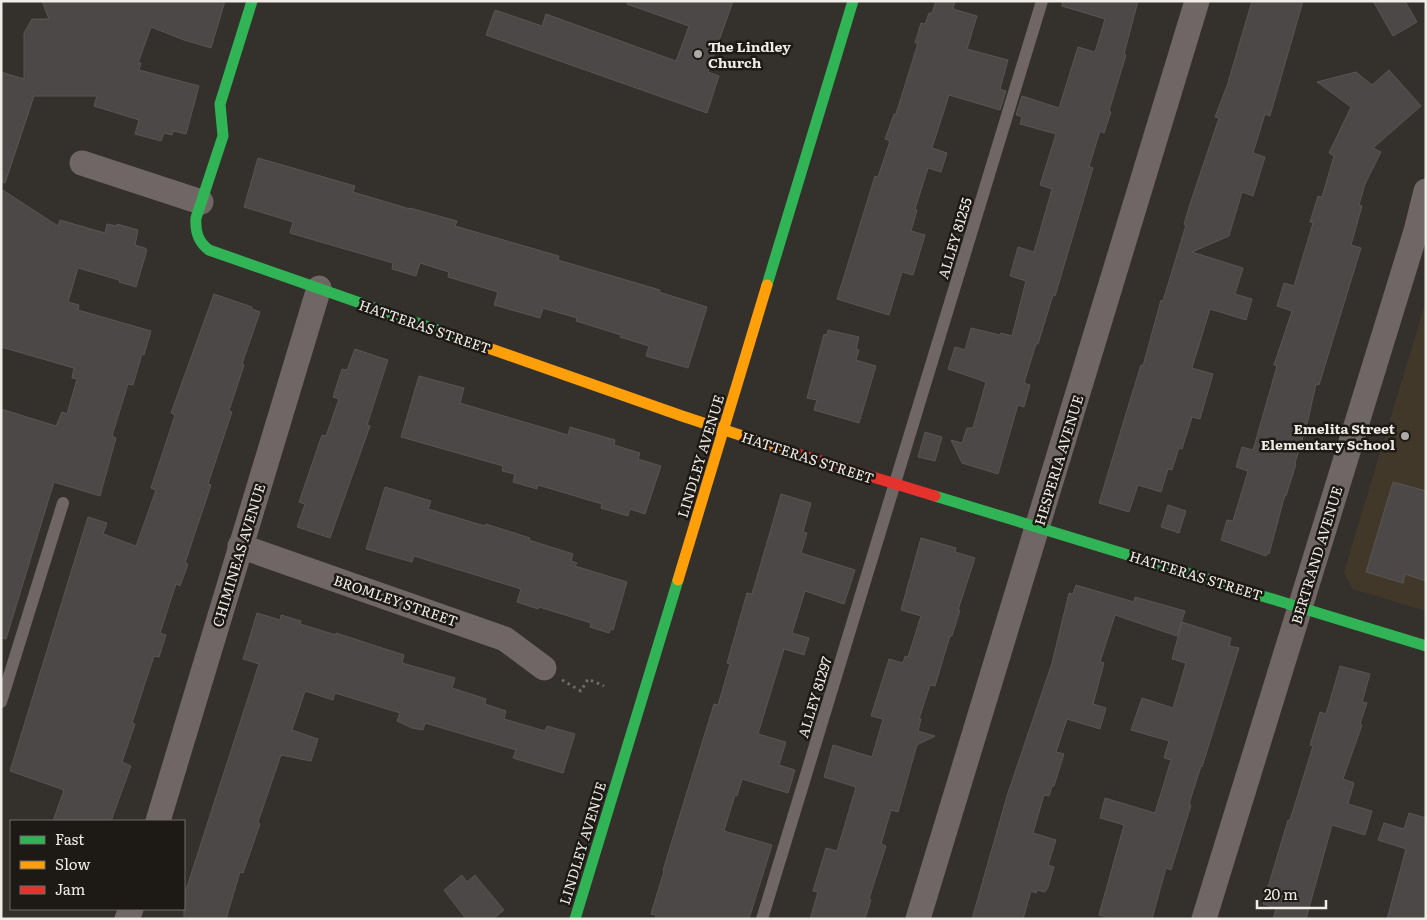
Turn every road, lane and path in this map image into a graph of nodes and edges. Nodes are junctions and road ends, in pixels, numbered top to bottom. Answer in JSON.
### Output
{"nodes":[{"id":1,"x":252,"y":1,"type":"edge"},
{"id":2,"x":853,"y":1,"type":"edge"},
{"id":3,"x":1042,"y":1,"type":"edge"},
{"id":4,"x":1197,"y":1,"type":"edge"},
{"id":5,"x":82,"y":163,"type":"dead end"},
{"id":6,"x":1426,"y":191,"type":"edge"},
{"id":7,"x":200,"y":202,"type":"junction"},
{"id":8,"x":319,"y":288,"type":"junction"},
{"id":9,"x":723,"y":429,"type":"junction"},
{"id":10,"x":895,"y":484,"type":"junction"},
{"id":11,"x":62,"y":503,"type":"dead end"},
{"id":12,"x":1038,"y":527,"type":"junction"},
{"id":13,"x":240,"y":546,"type":"junction"},
{"id":14,"x":1300,"y":608,"type":"junction"},
{"id":15,"x":1426,"y":646,"type":"edge"},
{"id":16,"x":544,"y":668,"type":"joint"},
{"id":17,"x":604,"y":686,"type":"dead end"},
{"id":18,"x":1,"y":702,"type":"edge"},
{"id":19,"x":158,"y":820,"type":"edge"},
{"id":20,"x":575,"y":919,"type":"edge"},
{"id":21,"x":762,"y":919,"type":"edge"},
{"id":22,"x":918,"y":919,"type":"edge"},
{"id":23,"x":1204,"y":919,"type":"edge"}],
"edges":[{"from":1,"to":7,"type":"street"},
{"from":2,"to":9,"type":"street","name":"LINDLEY AVENUE"},
{"from":3,"to":10,"type":"lane","name":"ALLEY 81255"},
{"from":4,"to":12,"type":"street","name":"HESPERIA AVENUE"},
{"from":5,"to":7,"type":"street"},
{"from":6,"to":14,"type":"street","name":"BERTRAND AVENUE"},
{"from":7,"to":8,"type":"street","name":"HATTERAS STREET"},
{"from":8,"to":9,"type":"street","name":"HATTERAS STREET"},
{"from":8,"to":13,"type":"street","name":"CHIMINEAS AVENUE"},
{"from":9,"to":10,"type":"street","name":"HATTERAS STREET"},
{"from":9,"to":20,"type":"street","name":"LINDLEY AVENUE"},
{"from":10,"to":12,"type":"street","name":"HATTERAS STREET"},
{"from":10,"to":21,"type":"lane","name":"ALLEY 81297"},
{"from":11,"to":18,"type":"lane"},
{"from":12,"to":14,"type":"street","name":"HATTERAS STREET"},
{"from":12,"to":22,"type":"street","name":"HESPERIA AVENUE"},
{"from":13,"to":16,"type":"street","name":"BROMLEY STREET"},
{"from":13,"to":19,"type":"street","name":"CHIMINEAS AVENUE"},
{"from":14,"to":15,"type":"street","name":"HATTERAS STREET"},
{"from":14,"to":23,"type":"street","name":"BERTRAND AVENUE"},
{"from":16,"to":17,"type":"path"}]}
